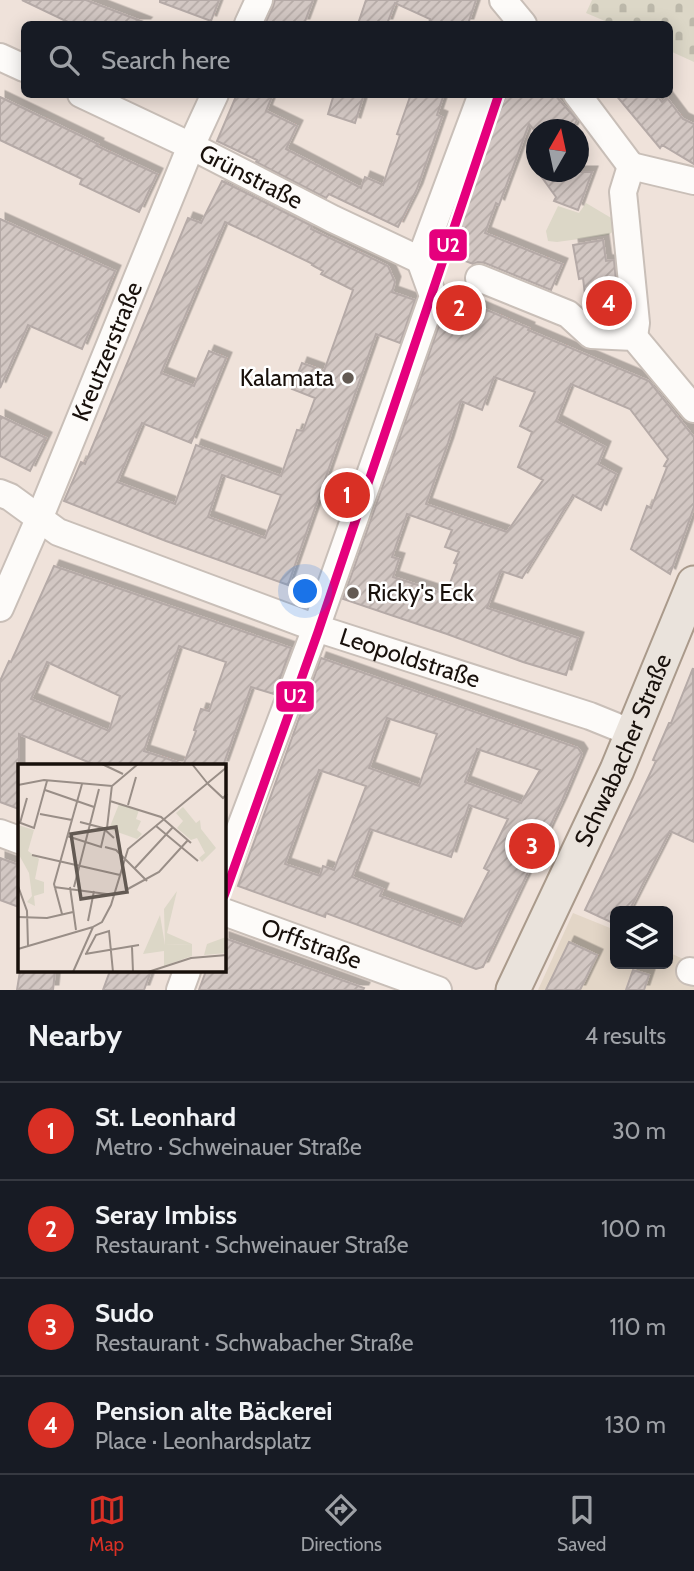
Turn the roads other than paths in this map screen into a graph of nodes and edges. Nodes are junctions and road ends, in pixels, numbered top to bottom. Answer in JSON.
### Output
{"nodes":[{"id":1,"x":259,"y":0,"type":"edge"},
{"id":2,"x":249,"y":21,"type":"edge"},
{"id":3,"x":0,"y":57,"type":"edge"},
{"id":4,"x":21,"y":67,"type":"edge"},
{"id":5,"x":89,"y":98,"type":"edge"},
{"id":6,"x":213,"y":98,"type":"edge"},
{"id":7,"x":481,"y":98,"type":"edge"},
{"id":8,"x":580,"y":98,"type":"edge"},
{"id":9,"x":191,"y":146,"type":"junction"},
{"id":10,"x":631,"y":166,"type":"junction"},
{"id":11,"x":694,"y":181,"type":"edge"},
{"id":12,"x":420,"y":260,"type":"junction"},
{"id":13,"x":479,"y":278,"type":"dead end"},
{"id":14,"x":634,"y":337,"type":"junction"},
{"id":15,"x":694,"y":409,"type":"edge"},
{"id":16,"x":0,"y":493,"type":"edge"},
{"id":17,"x":39,"y":519,"type":"junction"},
{"id":18,"x":694,"y":583,"type":"edge"},
{"id":19,"x":0,"y":608,"type":"edge"},
{"id":20,"x":316,"y":628,"type":"junction"},
{"id":21,"x":632,"y":733,"type":"junction"},
{"id":22,"x":0,"y":833,"type":"edge"},
{"id":23,"x":18,"y":840,"type":"edge"},
{"id":24,"x":226,"y":866,"type":"edge"},
{"id":25,"x":226,"y":913,"type":"edge"},
{"id":26,"x":187,"y":972,"type":"edge"},
{"id":27,"x":180,"y":990,"type":"edge"},
{"id":28,"x":438,"y":990,"type":"edge"},
{"id":29,"x":513,"y":990,"type":"edge"}],
"edges":[{"from":1,"to":2,"type":"street"},
{"from":3,"to":4,"type":"street"},
{"from":5,"to":9,"type":"street","name":"Grünstraße"},
{"from":6,"to":9,"type":"street","name":"Kreutzerstraße"},
{"from":7,"to":12,"type":"street"},
{"from":8,"to":10,"type":"street"},
{"from":9,"to":12,"type":"street","name":"Grünstraße"},
{"from":9,"to":17,"type":"street","name":"Kreutzerstraße"},
{"from":10,"to":11,"type":"street"},
{"from":10,"to":14,"type":"street"},
{"from":12,"to":20,"type":"street"},
{"from":13,"to":14,"type":"street"},
{"from":14,"to":15,"type":"street"},
{"from":16,"to":17,"type":"street","name":"Leopoldstraße"},
{"from":17,"to":19,"type":"street","name":"Kreutzerstraße"},
{"from":17,"to":20,"type":"street","name":"Leopoldstraße"},
{"from":18,"to":21,"type":"main road","name":"Schwabacher Straße"},
{"from":20,"to":21,"type":"street","name":"Leopoldstraße"},
{"from":20,"to":24,"type":"street"},
{"from":21,"to":29,"type":"main road","name":"Schwabacher Straße"},
{"from":22,"to":23,"type":"street"},
{"from":25,"to":28,"type":"street","name":"Orffstraße"},
{"from":26,"to":27,"type":"street"}]}
